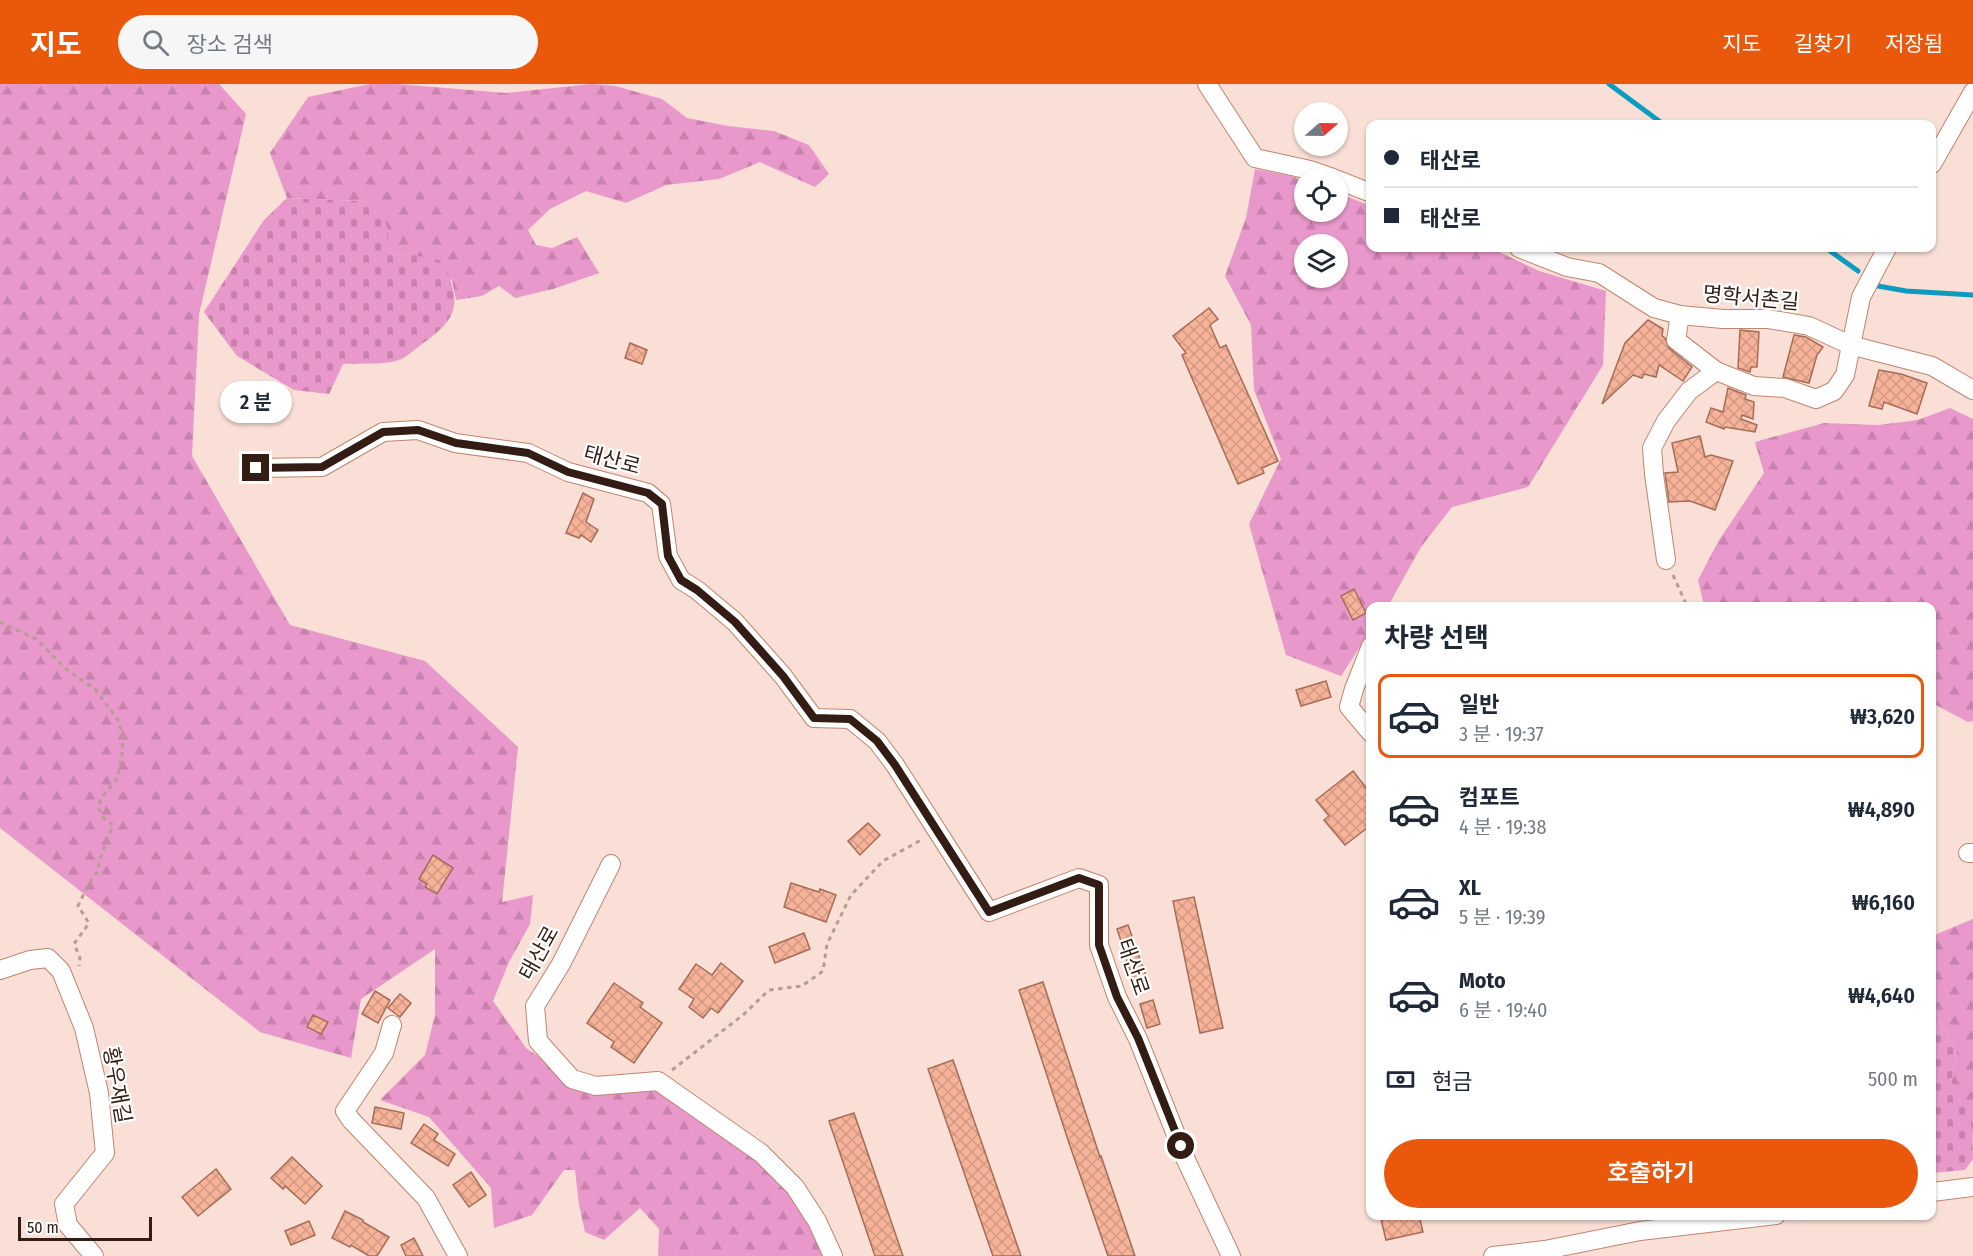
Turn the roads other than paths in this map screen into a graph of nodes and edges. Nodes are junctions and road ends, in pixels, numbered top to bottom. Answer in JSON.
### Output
{"nodes":[{"id":1,"x":1207,"y":84,"type":"edge"},
{"id":2,"x":1973,"y":92,"type":"edge"},
{"id":3,"x":1936,"y":157,"type":"edge"},
{"id":4,"x":1301,"y":168,"type":"edge"},
{"id":5,"x":1348,"y":184,"type":"edge"},
{"id":6,"x":1366,"y":191,"type":"edge"},
{"id":7,"x":1529,"y":252,"type":"edge"},
{"id":8,"x":1885,"y":252,"type":"edge"},
{"id":9,"x":1680,"y":315,"type":"junction"},
{"id":10,"x":1850,"y":345,"type":"junction"},
{"id":11,"x":1716,"y":371,"type":"junction"},
{"id":12,"x":1973,"y":390,"type":"edge"},
{"id":13,"x":256,"y":468,"type":"dead end"},
{"id":14,"x":1666,"y":560,"type":"road end"},
{"id":15,"x":1366,"y":659,"type":"edge"},
{"id":16,"x":1366,"y":727,"type":"edge"},
{"id":17,"x":611,"y":864,"type":"dead end"},
{"id":18,"x":0,"y":970,"type":"edge"},
{"id":19,"x":392,"y":1025,"type":"dead end"},
{"id":20,"x":1973,"y":1187,"type":"edge"},
{"id":21,"x":1936,"y":1192,"type":"edge"},
{"id":22,"x":1689,"y":1220,"type":"edge"},
{"id":23,"x":1637,"y":1223,"type":"edge"},
{"id":24,"x":94,"y":1256,"type":"edge"},
{"id":25,"x":458,"y":1256,"type":"edge"},
{"id":26,"x":833,"y":1256,"type":"edge"},
{"id":27,"x":1231,"y":1256,"type":"edge"},
{"id":28,"x":1493,"y":1256,"type":"edge"}],
"edges":[{"from":1,"to":4,"type":"street"},
{"from":2,"to":3,"type":"street"},
{"from":5,"to":6,"type":"street"},
{"from":7,"to":9,"type":"street","name":"명학서촌길"},
{"from":8,"to":10,"type":"street"},
{"from":9,"to":10,"type":"street","name":"명학서촌길"},
{"from":9,"to":11,"type":"street","name":"명학서촌길"},
{"from":10,"to":11,"type":"street","name":"명학서촌길"},
{"from":10,"to":12,"type":"street","name":"명학서촌길"},
{"from":11,"to":14,"type":"street"},
{"from":13,"to":27,"type":"street","name":"태산로"},
{"from":15,"to":16,"type":"street"},
{"from":17,"to":26,"type":"street","name":"태산로"},
{"from":18,"to":24,"type":"street","name":"황우재길"},
{"from":19,"to":25,"type":"street"},
{"from":20,"to":21,"type":"street"},
{"from":22,"to":23,"type":"street"},
{"from":23,"to":28,"type":"street"}]}
